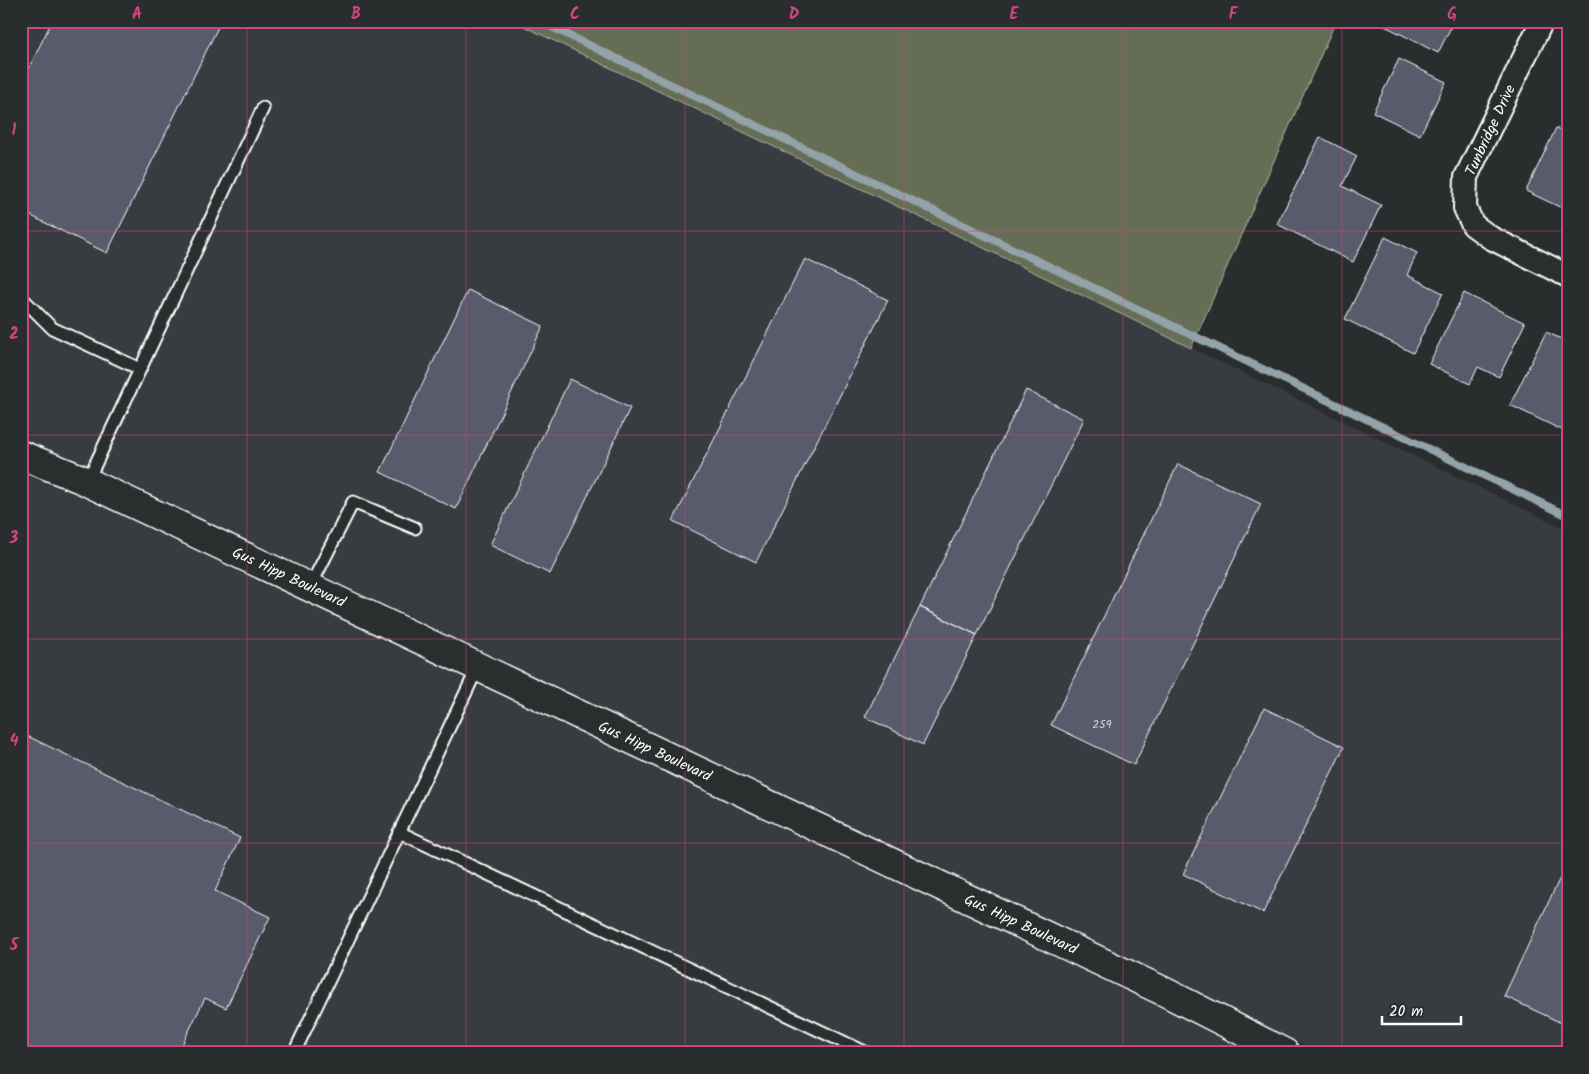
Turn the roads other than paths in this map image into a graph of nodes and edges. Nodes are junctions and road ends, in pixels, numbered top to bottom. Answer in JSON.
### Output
{"nodes":[{"id":1,"x":1542,"y":21,"type":"edge"},
{"id":2,"x":263,"y":108,"type":"dead end"},
{"id":3,"x":1568,"y":276,"type":"edge"},
{"id":4,"x":21,"y":297,"type":"edge"},
{"id":5,"x":140,"y":369,"type":"junction"},
{"id":6,"x":21,"y":456,"type":"edge"},
{"id":7,"x":87,"y":482,"type":"junction"},
{"id":8,"x":415,"y":528,"type":"dead end"},
{"id":9,"x":310,"y":587,"type":"junction"},
{"id":10,"x":478,"y":667,"type":"junction"},
{"id":11,"x":399,"y":832,"type":"junction"},
{"id":12,"x":294,"y":1053,"type":"edge"},
{"id":13,"x":867,"y":1053,"type":"edge"},
{"id":14,"x":1285,"y":1053,"type":"edge"}],
"edges":[{"from":1,"to":3,"type":"street","name":"Tunbridge Drive"},
{"from":2,"to":5,"type":"lane"},
{"from":4,"to":5,"type":"lane"},
{"from":5,"to":7,"type":"lane"},
{"from":6,"to":7,"type":"street","name":"Gus Hipp Boulevard"},
{"from":7,"to":9,"type":"street","name":"Gus Hipp Boulevard"},
{"from":8,"to":9,"type":"lane"},
{"from":9,"to":10,"type":"street","name":"Gus Hipp Boulevard"},
{"from":10,"to":11,"type":"lane"},
{"from":10,"to":14,"type":"street","name":"Gus Hipp Boulevard"},
{"from":11,"to":12,"type":"lane"},
{"from":11,"to":13,"type":"lane"}]}
